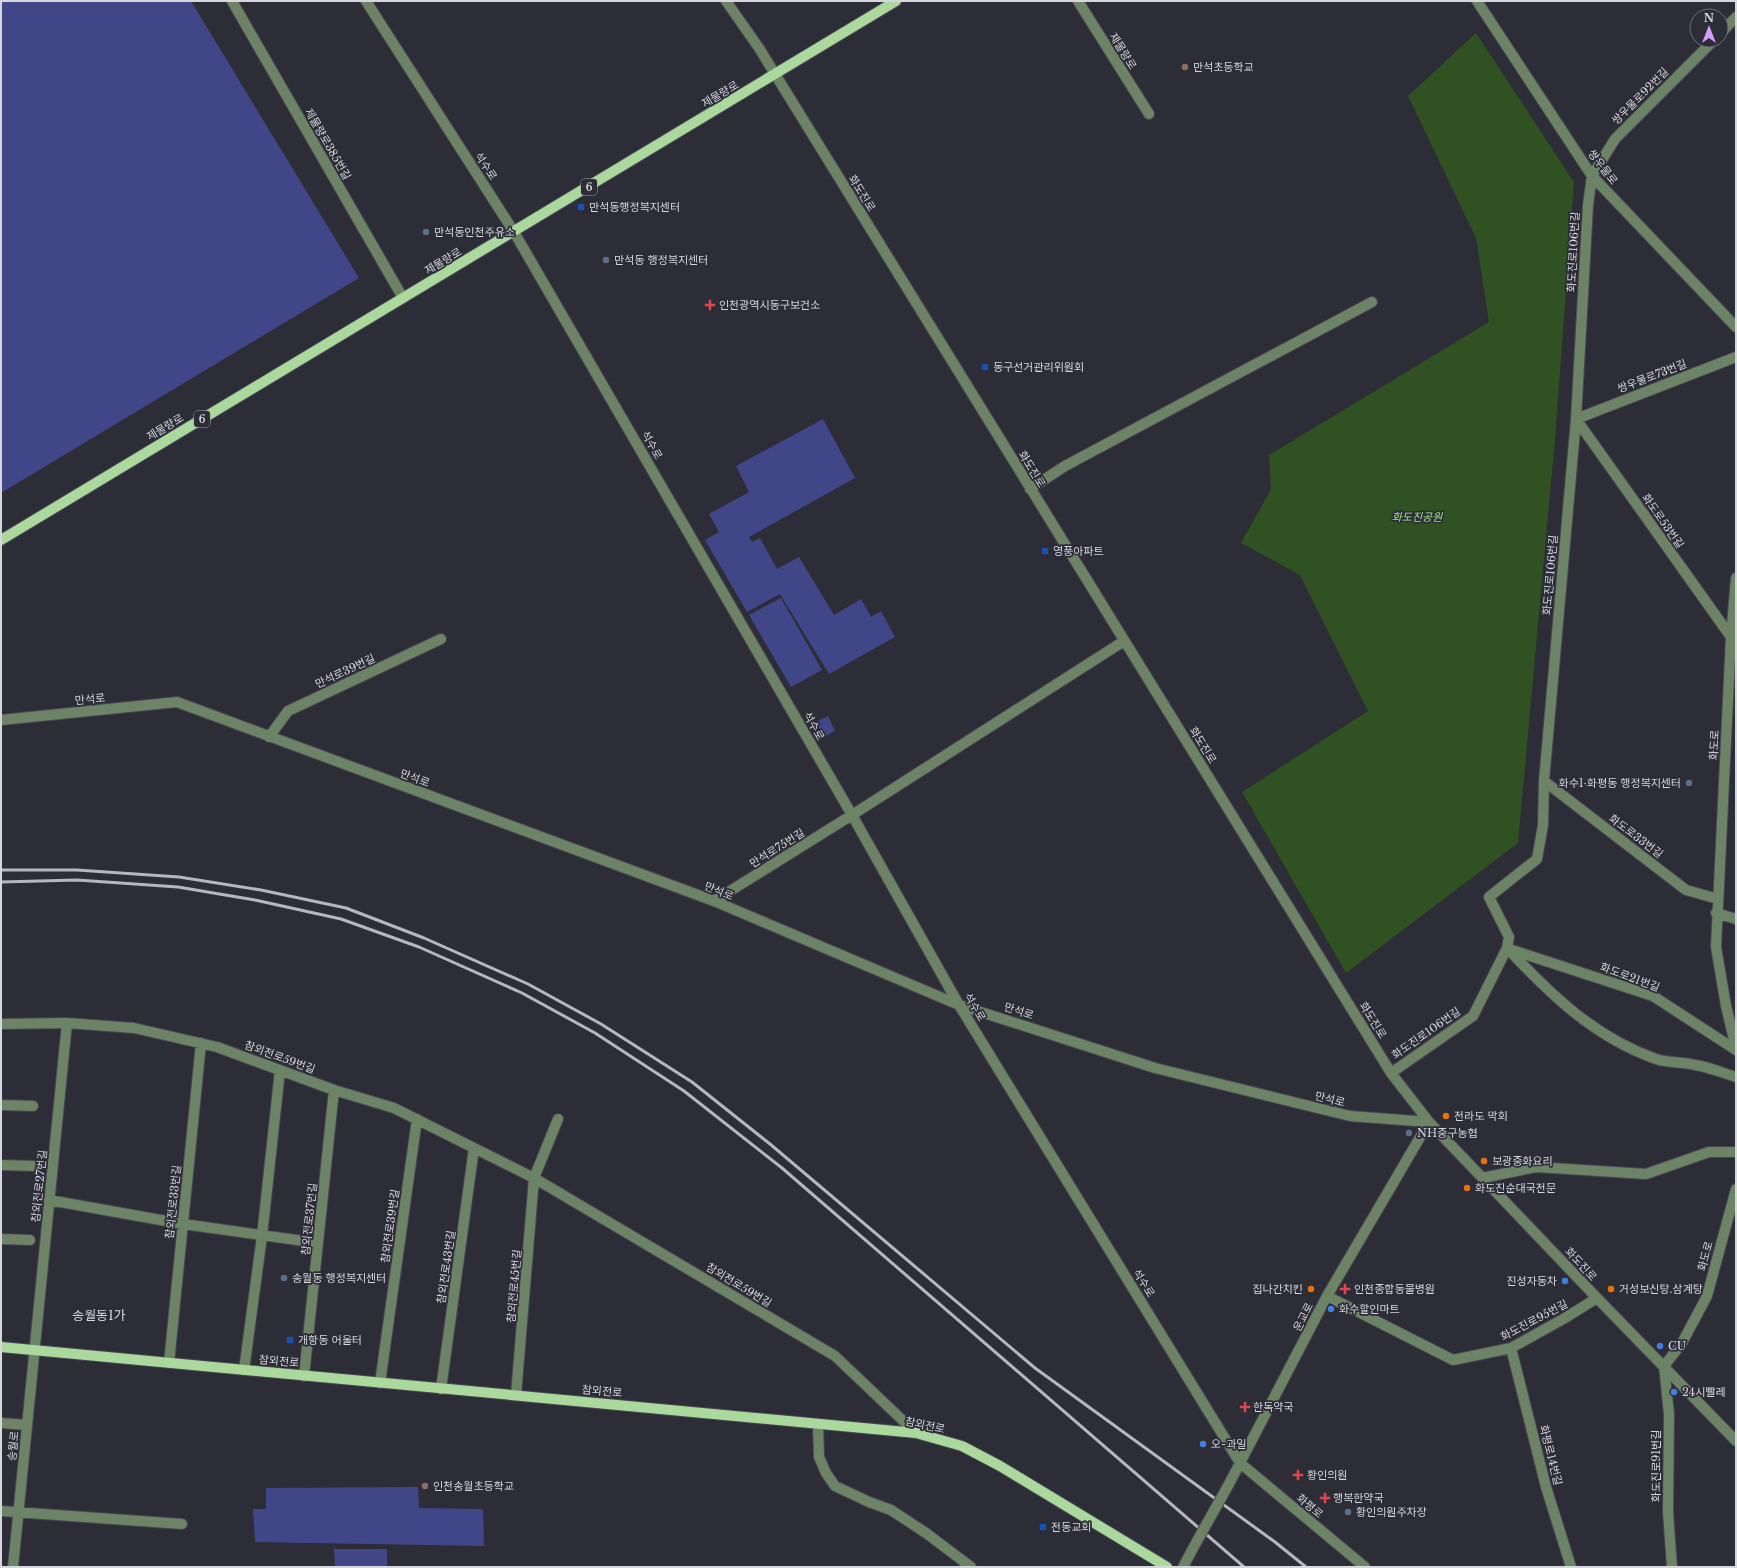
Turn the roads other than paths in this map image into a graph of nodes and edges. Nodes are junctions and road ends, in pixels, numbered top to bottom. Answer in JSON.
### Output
{"nodes":[{"id":1,"x":232,"y":1,"type":"edge"},
{"id":2,"x":366,"y":1,"type":"edge"},
{"id":3,"x":726,"y":1,"type":"edge"},
{"id":4,"x":896,"y":1,"type":"edge"},
{"id":5,"x":1078,"y":1,"type":"edge"},
{"id":6,"x":1478,"y":1,"type":"edge"},
{"id":7,"x":1706,"y":48,"type":"edge"},
{"id":8,"x":775,"y":75,"type":"junction"},
{"id":9,"x":1149,"y":114,"type":"dead end"},
{"id":10,"x":1592,"y":176,"type":"junction"},
{"id":11,"x":514,"y":232,"type":"junction"},
{"id":12,"x":403,"y":298,"type":"junction"},
{"id":13,"x":1372,"y":302,"type":"dead end"},
{"id":14,"x":1736,"y":327,"type":"edge"},
{"id":15,"x":1736,"y":357,"type":"edge"},
{"id":16,"x":1576,"y":418,"type":"junction"},
{"id":17,"x":1030,"y":489,"type":"junction"},
{"id":18,"x":1,"y":540,"type":"edge"},
{"id":19,"x":1736,"y":578,"type":"edge"},
{"id":20,"x":1731,"y":638,"type":"junction"},
{"id":21,"x":441,"y":639,"type":"dead end"},
{"id":22,"x":1124,"y":641,"type":"junction"},
{"id":23,"x":1733,"y":668,"type":"edge"},
{"id":24,"x":1,"y":720,"type":"edge"},
{"id":25,"x":269,"y":737,"type":"junction"},
{"id":26,"x":1544,"y":781,"type":"junction"},
{"id":27,"x":852,"y":815,"type":"junction"},
{"id":28,"x":1718,"y":899,"type":"junction"},
{"id":29,"x":714,"y":901,"type":"junction"},
{"id":30,"x":1716,"y":913,"type":"junction"},
{"id":31,"x":1736,"y":919,"type":"edge"},
{"id":32,"x":1507,"y":948,"type":"junction"},
{"id":33,"x":959,"y":1005,"type":"junction"},
{"id":34,"x":67,"y":1023,"type":"junction"},
{"id":35,"x":1,"y":1024,"type":"edge"},
{"id":36,"x":202,"y":1043,"type":"junction"},
{"id":37,"x":1736,"y":1049,"type":"edge"},
{"id":38,"x":280,"y":1070,"type":"junction"},
{"id":39,"x":1391,"y":1073,"type":"junction"},
{"id":40,"x":1736,"y":1077,"type":"edge"},
{"id":41,"x":334,"y":1090,"type":"junction"},
{"id":42,"x":1,"y":1104,"type":"edge"},
{"id":43,"x":33,"y":1106,"type":"dead end"},
{"id":44,"x":417,"y":1119,"type":"junction"},
{"id":45,"x":558,"y":1119,"type":"dead end"},
{"id":46,"x":1428,"y":1122,"type":"junction"},
{"id":47,"x":474,"y":1148,"type":"junction"},
{"id":48,"x":1736,"y":1152,"type":"edge"},
{"id":49,"x":1,"y":1165,"type":"edge"},
{"id":50,"x":34,"y":1166,"type":"dead end"},
{"id":51,"x":534,"y":1178,"type":"junction"},
{"id":52,"x":1482,"y":1178,"type":"junction"},
{"id":53,"x":1736,"y":1190,"type":"edge"},
{"id":54,"x":49,"y":1200,"type":"junction"},
{"id":55,"x":183,"y":1224,"type":"junction"},
{"id":56,"x":262,"y":1236,"type":"junction"},
{"id":57,"x":1,"y":1239,"type":"edge"},
{"id":58,"x":30,"y":1240,"type":"dead end"},
{"id":59,"x":318,"y":1243,"type":"junction"},
{"id":60,"x":1327,"y":1296,"type":"junction"},
{"id":61,"x":1597,"y":1298,"type":"junction"},
{"id":62,"x":1,"y":1347,"type":"edge"},
{"id":63,"x":1511,"y":1348,"type":"junction"},
{"id":64,"x":35,"y":1350,"type":"junction"},
{"id":65,"x":169,"y":1363,"type":"junction"},
{"id":66,"x":1664,"y":1366,"type":"junction"},
{"id":67,"x":244,"y":1370,"type":"junction"},
{"id":68,"x":304,"y":1376,"type":"junction"},
{"id":69,"x":380,"y":1383,"type":"junction"},
{"id":70,"x":441,"y":1389,"type":"junction"},
{"id":71,"x":516,"y":1395,"type":"junction"},
{"id":72,"x":1,"y":1423,"type":"edge"},
{"id":73,"x":818,"y":1424,"type":"junction"},
{"id":74,"x":27,"y":1425,"type":"junction"},
{"id":75,"x":916,"y":1433,"type":"junction"},
{"id":76,"x":1736,"y":1441,"type":"edge"},
{"id":77,"x":1240,"y":1463,"type":"junction"},
{"id":78,"x":1,"y":1512,"type":"edge"},
{"id":79,"x":19,"y":1513,"type":"junction"},
{"id":80,"x":182,"y":1524,"type":"dead end"},
{"id":81,"x":13,"y":1567,"type":"edge"},
{"id":82,"x":972,"y":1567,"type":"edge"},
{"id":83,"x":1167,"y":1567,"type":"edge"},
{"id":84,"x":1183,"y":1567,"type":"edge"},
{"id":85,"x":1365,"y":1567,"type":"edge"},
{"id":86,"x":1571,"y":1567,"type":"edge"},
{"id":87,"x":1672,"y":1567,"type":"edge"}],
"edges":[{"from":1,"to":12,"type":"street","name":"제물량로385번길"},
{"from":2,"to":11,"type":"street","name":"석수로"},
{"from":3,"to":8,"type":"street","name":"화도진로"},
{"from":4,"to":8,"type":"main road","name":"제물량로","number":"6"},
{"from":5,"to":9,"type":"street","name":"제물량로"},
{"from":6,"to":10,"type":"street","name":"쌍우물로"},
{"from":7,"to":10,"type":"street","name":"쌍우물로92번길"},
{"from":8,"to":11,"type":"main road","name":"제물량로","number":"6"},
{"from":8,"to":17,"type":"street","name":"화도진로"},
{"from":10,"to":14,"type":"street","name":"쌍우물로"},
{"from":10,"to":16,"type":"street","name":"화도진로106번길"},
{"from":11,"to":12,"type":"main road","name":"제물량로","number":"6"},
{"from":11,"to":27,"type":"street","name":"석수로"},
{"from":12,"to":18,"type":"main road","name":"제물량로","number":"6"},
{"from":13,"to":17,"type":"street"},
{"from":15,"to":16,"type":"street","name":"쌍우물로73번길"},
{"from":16,"to":20,"type":"street","name":"화도로53번길"},
{"from":16,"to":26,"type":"street","name":"화도진로106번길"},
{"from":17,"to":22,"type":"street","name":"화도진로"},
{"from":19,"to":20,"type":"street","name":"화도로"},
{"from":20,"to":23,"type":"street","name":"화도로"},
{"from":21,"to":25,"type":"street","name":"만석로39번길"},
{"from":22,"to":27,"type":"street","name":"만석로75번길"},
{"from":22,"to":39,"type":"street","name":"화도진로"},
{"from":23,"to":28,"type":"street","name":"화도로"},
{"from":24,"to":25,"type":"street","name":"만석로"},
{"from":25,"to":29,"type":"street","name":"만석로"},
{"from":26,"to":28,"type":"street","name":"화도로33번길"},
{"from":26,"to":32,"type":"street","name":"화도진로106번길"},
{"from":27,"to":29,"type":"street","name":"만석로75번길"},
{"from":27,"to":33,"type":"street","name":"석수로"},
{"from":28,"to":30,"type":"street","name":"화도로"},
{"from":29,"to":33,"type":"street","name":"만석로"},
{"from":30,"to":31,"type":"street"},
{"from":30,"to":37,"type":"street","name":"화도로"},
{"from":32,"to":37,"type":"street","name":"화도로21번길"},
{"from":32,"to":39,"type":"street","name":"화도진로106번길"},
{"from":32,"to":40,"type":"street"},
{"from":33,"to":46,"type":"street","name":"만석로"},
{"from":33,"to":77,"type":"street","name":"석수로"},
{"from":34,"to":35,"type":"street","name":"참외전로59번길"},
{"from":34,"to":36,"type":"street","name":"참외전로59번길"},
{"from":34,"to":54,"type":"street","name":"참외전로27번길"},
{"from":36,"to":38,"type":"street","name":"참외전로59번길"},
{"from":36,"to":55,"type":"street","name":"참외전로33번길"},
{"from":38,"to":41,"type":"street","name":"참외전로59번길"},
{"from":38,"to":56,"type":"street"},
{"from":39,"to":46,"type":"street","name":"화도진로"},
{"from":41,"to":44,"type":"street","name":"참외전로59번길"},
{"from":41,"to":59,"type":"street","name":"참외전로37번길"},
{"from":42,"to":43,"type":"street"},
{"from":44,"to":47,"type":"street","name":"참외전로59번길"},
{"from":44,"to":69,"type":"street","name":"참외전로39번길"},
{"from":45,"to":51,"type":"street"},
{"from":46,"to":52,"type":"street","name":"화도진로"},
{"from":46,"to":60,"type":"street","name":"운교로"},
{"from":47,"to":51,"type":"street","name":"참외전로59번길"},
{"from":47,"to":70,"type":"street","name":"참외전로43번길"},
{"from":48,"to":52,"type":"street"},
{"from":49,"to":50,"type":"street"},
{"from":51,"to":71,"type":"street","name":"참외전로45번길"},
{"from":51,"to":75,"type":"street","name":"참외전로59번길"},
{"from":52,"to":61,"type":"street","name":"화도진로"},
{"from":53,"to":66,"type":"street","name":"화도로"},
{"from":54,"to":55,"type":"street"},
{"from":54,"to":64,"type":"street","name":"참외전로27번길"},
{"from":55,"to":56,"type":"street"},
{"from":55,"to":65,"type":"street","name":"참외전로33번길"},
{"from":56,"to":59,"type":"street"},
{"from":56,"to":67,"type":"street"},
{"from":57,"to":58,"type":"street"},
{"from":59,"to":68,"type":"street","name":"참외전로37번길"},
{"from":60,"to":63,"type":"street","name":"화도진로95번길"},
{"from":60,"to":77,"type":"street","name":"운교로"},
{"from":61,"to":63,"type":"street","name":"화도진로95번길"},
{"from":61,"to":66,"type":"street","name":"화도진로"},
{"from":62,"to":64,"type":"main road","name":"참외전로"},
{"from":63,"to":86,"type":"street","name":"화평로14번길"},
{"from":64,"to":65,"type":"main road","name":"참외전로"},
{"from":64,"to":74,"type":"street","name":"송월로"},
{"from":65,"to":67,"type":"main road","name":"참외전로"},
{"from":66,"to":76,"type":"street","name":"화도진로"},
{"from":66,"to":87,"type":"street","name":"화도진로91번길"},
{"from":67,"to":68,"type":"main road","name":"참외전로"},
{"from":68,"to":69,"type":"main road","name":"참외전로"},
{"from":69,"to":70,"type":"main road","name":"참외전로"},
{"from":70,"to":71,"type":"main road","name":"참외전로"},
{"from":71,"to":73,"type":"main road","name":"참외전로"},
{"from":72,"to":74,"type":"street"},
{"from":73,"to":75,"type":"main road","name":"참외전로"},
{"from":73,"to":82,"type":"street"},
{"from":74,"to":79,"type":"street","name":"송월로"},
{"from":75,"to":83,"type":"main road","name":"참외전로"},
{"from":77,"to":84,"type":"street","name":"운교로","bridge":true},
{"from":77,"to":85,"type":"street","name":"화평로"},
{"from":78,"to":79,"type":"street"},
{"from":79,"to":80,"type":"street"},
{"from":79,"to":81,"type":"street","name":"송월로"}]}
